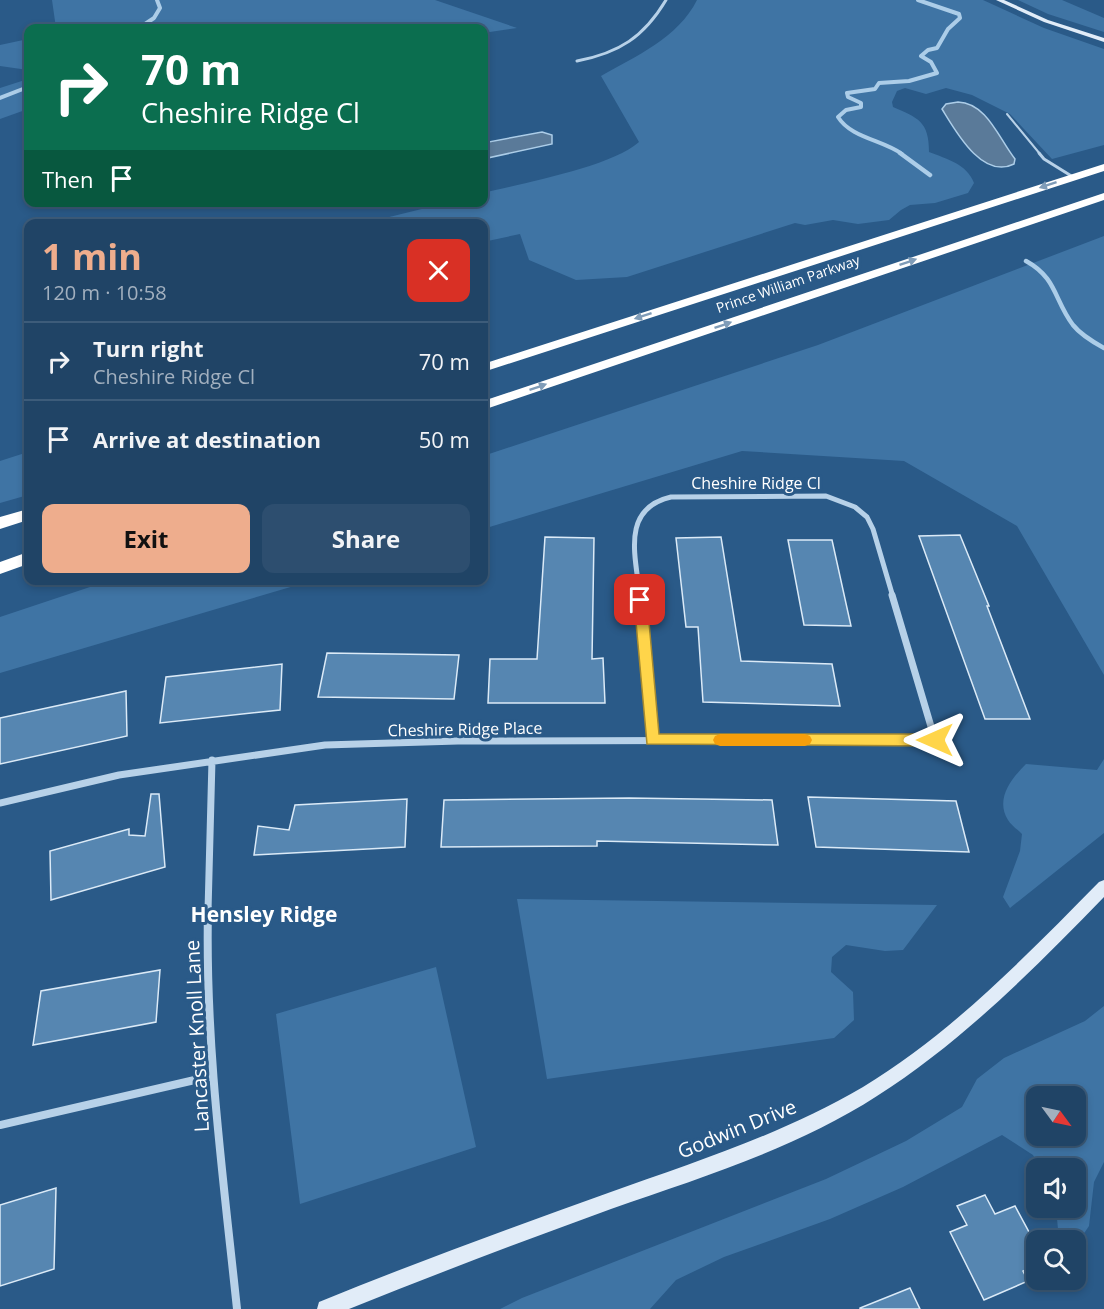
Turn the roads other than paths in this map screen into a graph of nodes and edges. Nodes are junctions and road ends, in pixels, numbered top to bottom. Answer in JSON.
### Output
{"nodes":[{"id":1,"x":666,"y":0,"type":"edge"},
{"id":2,"x":999,"y":0,"type":"edge"},
{"id":3,"x":1104,"y":40,"type":"edge"},
{"id":4,"x":577,"y":61,"type":"dead end"},
{"id":5,"x":1007,"y":114,"type":"dead end"},
{"id":6,"x":1104,"y":166,"type":"edge"},
{"id":7,"x":1073,"y":177,"type":"junction"},
{"id":8,"x":1104,"y":196,"type":"edge"},
{"id":9,"x":488,"y":366,"type":"edge"},
{"id":10,"x":488,"y":404,"type":"edge"},
{"id":11,"x":24,"y":515,"type":"edge"},
{"id":12,"x":0,"y":523,"type":"edge"},
{"id":13,"x":24,"y":559,"type":"edge"},
{"id":14,"x":0,"y":568,"type":"edge"},
{"id":15,"x":652,"y":740,"type":"junction"},
{"id":16,"x":935,"y":740,"type":"joint"},
{"id":17,"x":212,"y":760,"type":"junction"},
{"id":18,"x":0,"y":803,"type":"edge"},
{"id":19,"x":1104,"y":887,"type":"edge"},
{"id":20,"x":212,"y":1076,"type":"junction"},
{"id":21,"x":0,"y":1125,"type":"edge"},
{"id":22,"x":237,"y":1309,"type":"edge"},
{"id":23,"x":326,"y":1309,"type":"edge"}],
"edges":[{"from":1,"to":4,"type":"street"},
{"from":2,"to":3,"type":"street"},
{"from":5,"to":7,"type":"lane"},
{"from":6,"to":7,"type":"highway","name":"Prince William Parkway"},
{"from":7,"to":9,"type":"highway","name":"Prince William Parkway","one_way":true},
{"from":10,"to":8,"type":"highway","name":"Prince William Parkway","one_way":true},
{"from":11,"to":12,"type":"highway"},
{"from":13,"to":14,"type":"highway"},
{"from":15,"to":16,"type":"street","name":"Cheshire Ridge Place"},
{"from":15,"to":16,"type":"street","name":"Cheshire Ridge Cl"},
{"from":15,"to":17,"type":"street","name":"Cheshire Ridge Place"},
{"from":17,"to":18,"type":"street","name":"Cheshire Ridge Place"},
{"from":17,"to":20,"type":"street","name":"Lancaster Knoll Lane"},
{"from":19,"to":23,"type":"street","name":"Godwin Drive"},
{"from":20,"to":21,"type":"street"},
{"from":20,"to":22,"type":"street","name":"Lancaster Knoll Lane"}]}
